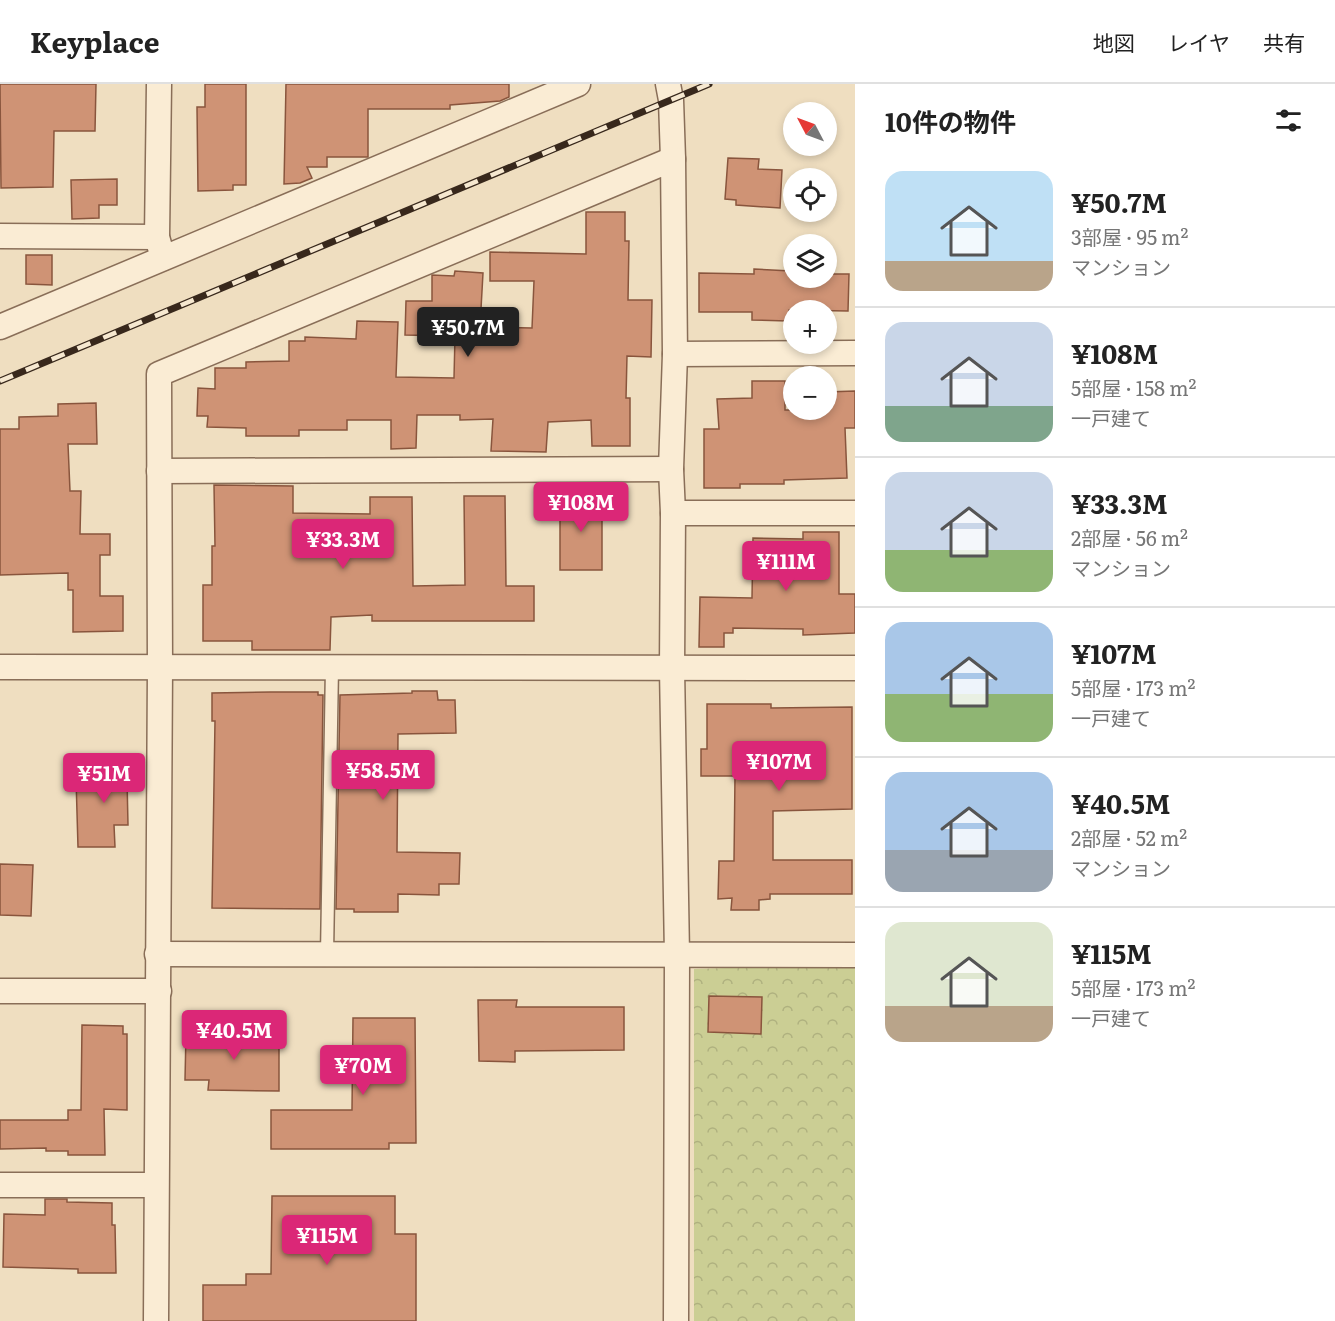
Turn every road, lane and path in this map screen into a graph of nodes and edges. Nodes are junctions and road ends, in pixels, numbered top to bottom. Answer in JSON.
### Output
{"nodes":[{"id":1,"x":159,"y":84,"type":"edge"},
{"id":2,"x":578,"y":84,"type":"edge"},
{"id":3,"x":668,"y":84,"type":"edge"},
{"id":4,"x":673,"y":159,"type":"junction"},
{"id":5,"x":0,"y":236,"type":"edge"},
{"id":6,"x":160,"y":247,"type":"junction"},
{"id":7,"x":0,"y":327,"type":"edge"},
{"id":8,"x":855,"y":353,"type":"edge"},
{"id":9,"x":675,"y":354,"type":"junction"},
{"id":10,"x":672,"y":469,"type":"junction"},
{"id":11,"x":159,"y":471,"type":"junction"},
{"id":12,"x":674,"y":513,"type":"junction"},
{"id":13,"x":855,"y":513,"type":"edge"},
{"id":14,"x":0,"y":667,"type":"edge"},
{"id":15,"x":160,"y":667,"type":"junction"},
{"id":16,"x":332,"y":667,"type":"junction"},
{"id":17,"x":672,"y":668,"type":"junction"},
{"id":18,"x":855,"y":668,"type":"edge"},
{"id":19,"x":157,"y":954,"type":"junction"},
{"id":20,"x":327,"y":954,"type":"junction"},
{"id":21,"x":677,"y":955,"type":"junction"},
{"id":22,"x":855,"y":955,"type":"edge"},
{"id":23,"x":0,"y":990,"type":"edge"},
{"id":24,"x":159,"y":991,"type":"junction"},
{"id":25,"x":0,"y":1185,"type":"edge"},
{"id":26,"x":156,"y":1185,"type":"junction"},
{"id":27,"x":156,"y":1321,"type":"edge"},
{"id":28,"x":676,"y":1321,"type":"edge"}],
"edges":[{"from":1,"to":6,"type":"street"},
{"from":2,"to":6,"type":"street"},
{"from":3,"to":4,"type":"street"},
{"from":4,"to":9,"type":"street"},
{"from":4,"to":11,"type":"street"},
{"from":5,"to":6,"type":"street"},
{"from":6,"to":7,"type":"street"},
{"from":8,"to":9,"type":"street"},
{"from":9,"to":10,"type":"street"},
{"from":10,"to":11,"type":"street"},
{"from":10,"to":12,"type":"street"},
{"from":11,"to":15,"type":"street"},
{"from":12,"to":13,"type":"street"},
{"from":12,"to":17,"type":"street"},
{"from":14,"to":15,"type":"street"},
{"from":15,"to":16,"type":"street"},
{"from":15,"to":19,"type":"street"},
{"from":16,"to":17,"type":"street"},
{"from":16,"to":20,"type":"lane"},
{"from":17,"to":18,"type":"street"},
{"from":17,"to":21,"type":"street"},
{"from":19,"to":20,"type":"street"},
{"from":19,"to":24,"type":"street"},
{"from":20,"to":21,"type":"street"},
{"from":21,"to":22,"type":"street"},
{"from":21,"to":28,"type":"street"},
{"from":23,"to":24,"type":"street"},
{"from":24,"to":26,"type":"street"},
{"from":25,"to":26,"type":"street"},
{"from":26,"to":27,"type":"street"}]}
